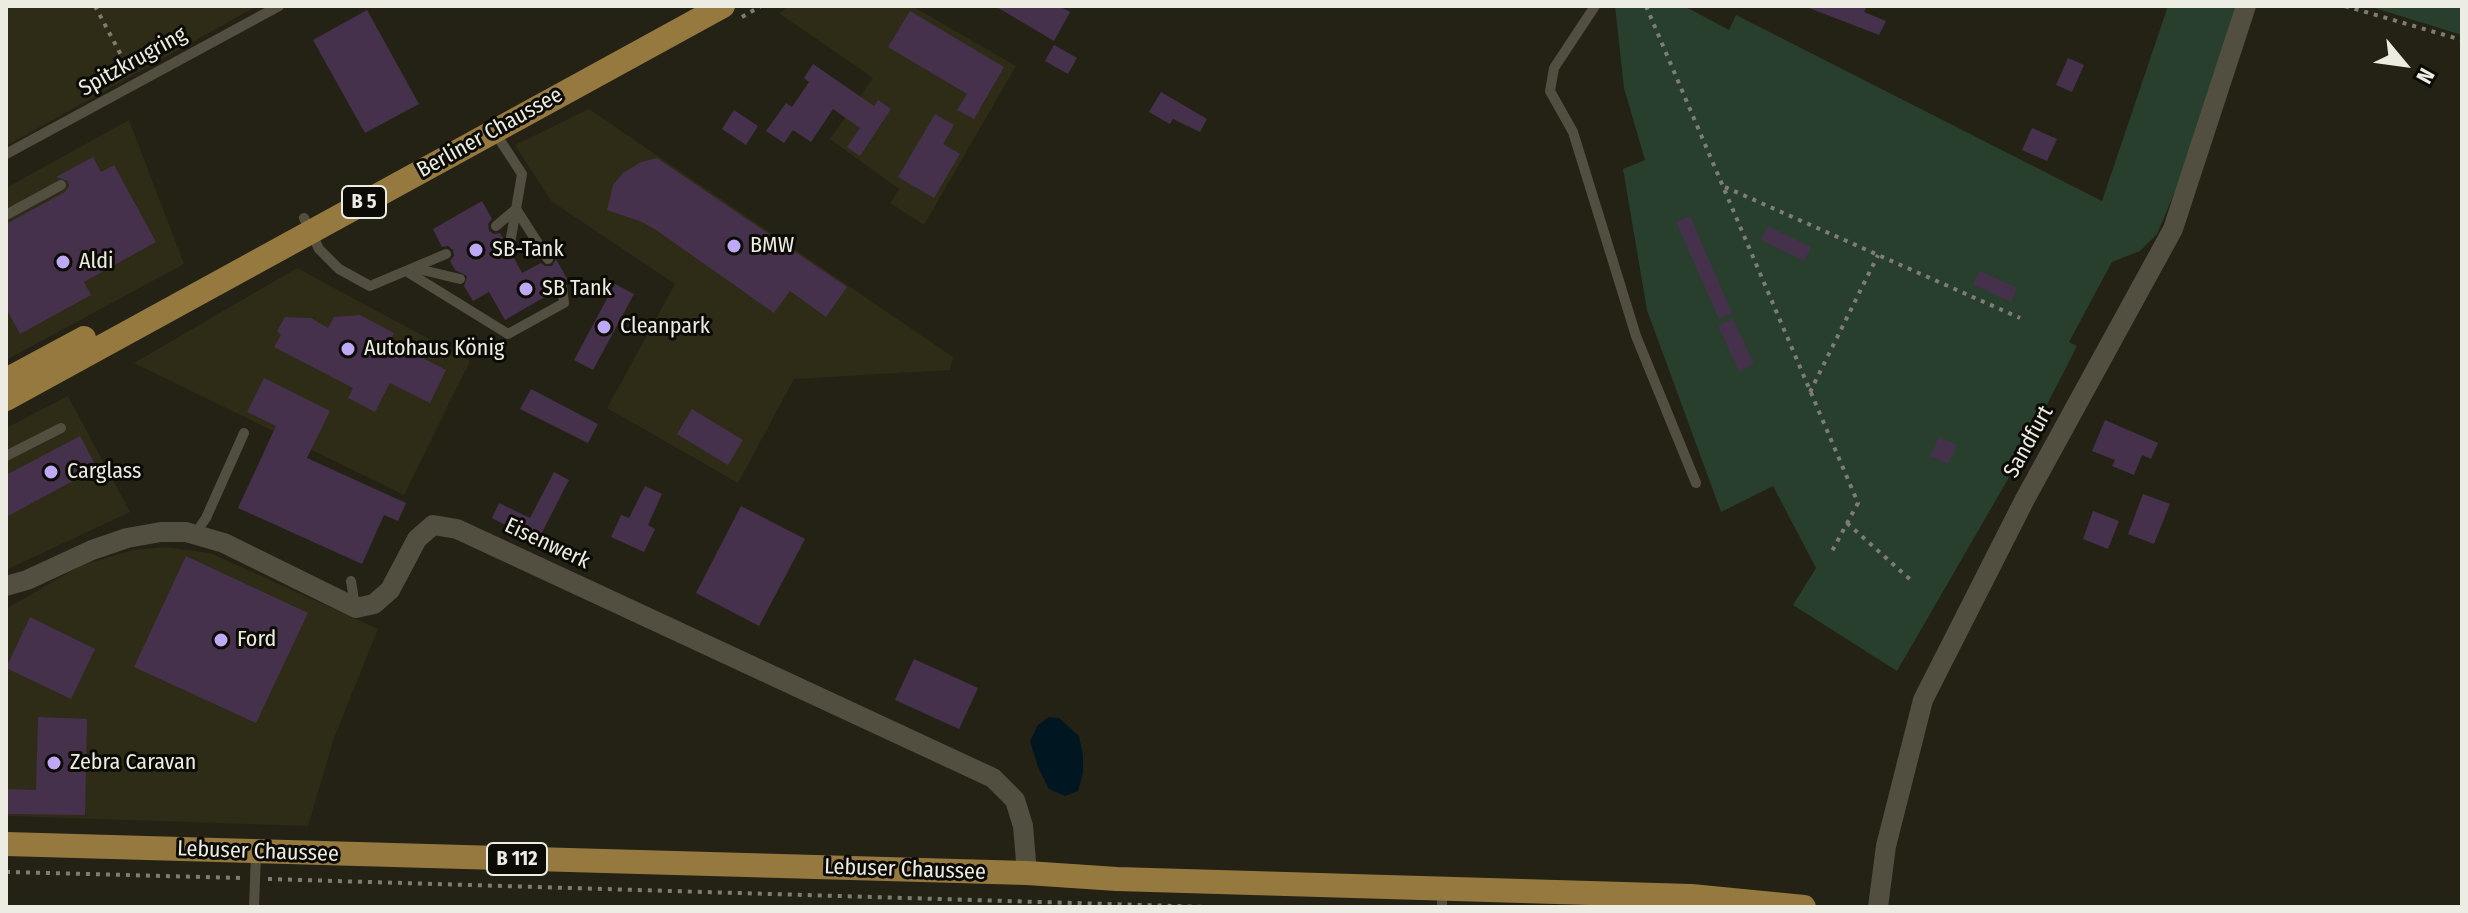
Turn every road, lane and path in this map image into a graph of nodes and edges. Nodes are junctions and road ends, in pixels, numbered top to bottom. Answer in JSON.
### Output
{"nodes":[{"id":1,"x":95,"y":6,"type":"edge"},
{"id":2,"x":279,"y":6,"type":"edge"},
{"id":3,"x":694,"y":6,"type":"edge"},
{"id":4,"x":723,"y":6,"type":"edge"},
{"id":5,"x":1595,"y":6,"type":"edge"},
{"id":6,"x":1646,"y":6,"type":"edge"},
{"id":7,"x":2246,"y":6,"type":"edge"},
{"id":8,"x":2345,"y":6,"type":"edge"},
{"id":9,"x":2462,"y":40,"type":"edge"},
{"id":10,"x":136,"y":83,"type":"junction"},
{"id":11,"x":494,"y":131,"type":"junction"},
{"id":12,"x":6,"y":154,"type":"edge"},
{"id":13,"x":61,"y":185,"type":"dead end"},
{"id":14,"x":1723,"y":186,"type":"junction"},
{"id":15,"x":516,"y":209,"type":"junction"},
{"id":16,"x":6,"y":215,"type":"edge"},
{"id":17,"x":307,"y":225,"type":"junction"},
{"id":18,"x":496,"y":226,"type":"dead end"},
{"id":19,"x":509,"y":249,"type":"dead end"},
{"id":20,"x":446,"y":254,"type":"dead end"},
{"id":21,"x":1878,"y":255,"type":"junction"},
{"id":22,"x":548,"y":259,"type":"dead end"},
{"id":23,"x":410,"y":269,"type":"junction"},
{"id":24,"x":460,"y":279,"type":"dead end"},
{"id":25,"x":562,"y":286,"type":"dead end"},
{"id":26,"x":2020,"y":318,"type":"dead end"},
{"id":27,"x":6,"y":380,"type":"edge"},
{"id":28,"x":1810,"y":392,"type":"junction"},
{"id":29,"x":6,"y":399,"type":"edge"},
{"id":30,"x":61,"y":428,"type":"dead end"},
{"id":31,"x":244,"y":433,"type":"dead end"},
{"id":32,"x":6,"y":456,"type":"edge"},
{"id":33,"x":1696,"y":483,"type":"dead end"},
{"id":34,"x":1847,"y":523,"type":"junction"},
{"id":35,"x":195,"y":534,"type":"junction"},
{"id":36,"x":1831,"y":553,"type":"dead end"},
{"id":37,"x":351,"y":581,"type":"dead end"},
{"id":38,"x":1913,"y":582,"type":"dead end"},
{"id":39,"x":6,"y":586,"type":"edge"},
{"id":40,"x":356,"y":608,"type":"junction"},
{"id":41,"x":6,"y":844,"type":"edge"},
{"id":42,"x":256,"y":851,"type":"junction"},
{"id":43,"x":6,"y":872,"type":"edge"},
{"id":44,"x":1027,"y":873,"type":"junction"},
{"id":45,"x":255,"y":878,"type":"junction"},
{"id":46,"x":1442,"y":898,"type":"edge"},
{"id":47,"x":254,"y":907,"type":"edge"},
{"id":48,"x":1208,"y":907,"type":"edge"},
{"id":49,"x":1804,"y":907,"type":"edge"},
{"id":50,"x":1878,"y":907,"type":"edge"}],
"edges":[{"from":1,"to":10,"type":"path"},
{"from":2,"to":10,"type":"lane","name":"Spitzkrugring"},
{"from":3,"to":17,"type":"main road","name":"Berliner Chaussee","number":"B 5"},
{"from":4,"to":11,"type":"main road","name":"Berliner Chaussee","number":"B 5"},
{"from":5,"to":33,"type":"lane"},
{"from":6,"to":14,"type":"path"},
{"from":7,"to":50,"type":"street","name":"Sandfurt"},
{"from":8,"to":9,"type":"path"},
{"from":10,"to":12,"type":"lane","name":"Spitzkrugring"},
{"from":11,"to":15,"type":"lane"},
{"from":11,"to":17,"type":"main road","name":"Berliner Chaussee","number":"B 5"},
{"from":13,"to":16,"type":"lane"},
{"from":14,"to":21,"type":"path"},
{"from":14,"to":28,"type":"path"},
{"from":15,"to":18,"type":"lane"},
{"from":15,"to":19,"type":"lane"},
{"from":15,"to":22,"type":"lane"},
{"from":17,"to":23,"type":"lane"},
{"from":17,"to":27,"type":"main road","name":"Berliner Chaussee","number":"B 5"},
{"from":17,"to":29,"type":"main road","name":"Berliner Chaussee","number":"B 5"},
{"from":20,"to":23,"type":"lane"},
{"from":21,"to":26,"type":"path"},
{"from":21,"to":28,"type":"path"},
{"from":23,"to":24,"type":"lane"},
{"from":23,"to":25,"type":"lane"},
{"from":28,"to":34,"type":"path"},
{"from":30,"to":32,"type":"lane"},
{"from":31,"to":35,"type":"lane"},
{"from":34,"to":36,"type":"path"},
{"from":34,"to":38,"type":"path"},
{"from":35,"to":39,"type":"street"},
{"from":35,"to":40,"type":"street"},
{"from":37,"to":40,"type":"lane"},
{"from":40,"to":44,"type":"street","name":"Eisenwerk"},
{"from":41,"to":42,"type":"main road","name":"Lebuser Chaussee","number":"B 112"},
{"from":42,"to":44,"type":"main road","name":"Lebuser Chaussee","number":"B 112"},
{"from":42,"to":45,"type":"lane"},
{"from":43,"to":45,"type":"path"},
{"from":44,"to":46,"type":"main road","name":"Lebuser Chaussee","number":"B 112"},
{"from":45,"to":47,"type":"lane"},
{"from":45,"to":48,"type":"path"},
{"from":46,"to":49,"type":"main road","name":"Lebuser Chaussee","number":"B 112"}]}
